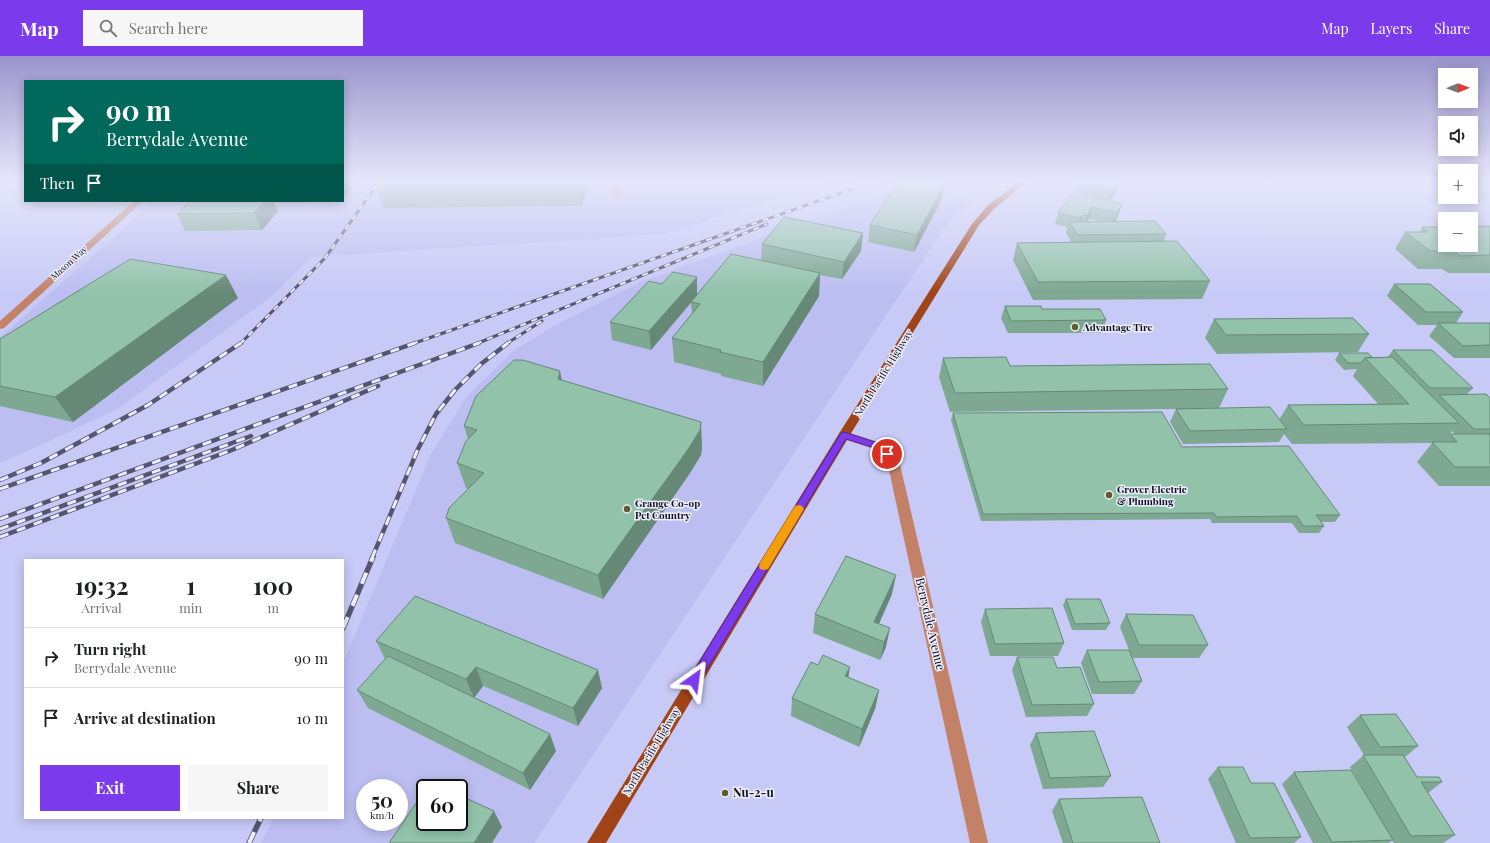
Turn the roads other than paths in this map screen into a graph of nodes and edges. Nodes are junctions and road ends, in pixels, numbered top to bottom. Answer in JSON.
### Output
{"nodes":[{"id":1,"x":119,"y":219,"type":"edge"},
{"id":2,"x":981,"y":219,"type":"edge"},
{"id":3,"x":0,"y":326,"type":"edge"},
{"id":4,"x":844,"y":435,"type":"junction"},
{"id":5,"x":596,"y":843,"type":"edge"},
{"id":6,"x":979,"y":843,"type":"edge"}],
"edges":[{"from":1,"to":3,"type":"street","name":"Mason Way"},
{"from":2,"to":4,"type":"main road","name":"North Pacific Highway"},
{"from":4,"to":5,"type":"main road","name":"North Pacific Highway"},
{"from":4,"to":6,"type":"street","name":"Berrydale Avenue"}]}
